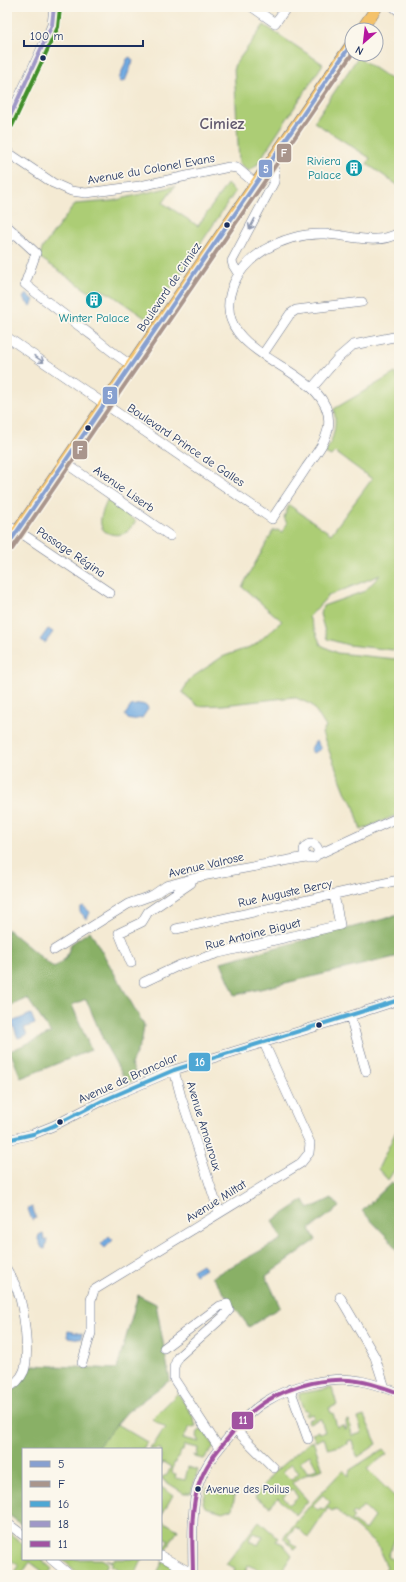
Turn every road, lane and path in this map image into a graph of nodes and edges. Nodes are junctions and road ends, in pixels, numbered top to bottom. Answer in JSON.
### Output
{"nodes":[{"id":1,"x":54,"y":7,"type":"edge"},
{"id":2,"x":252,"y":7,"type":"edge"},
{"id":3,"x":287,"y":7,"type":"edge"},
{"id":4,"x":376,"y":7,"type":"edge"},
{"id":5,"x":394,"y":7,"type":"edge"},
{"id":6,"x":399,"y":11,"type":"edge"},
{"id":7,"x":366,"y":22,"type":"edge"},
{"id":8,"x":344,"y":55,"type":"edge"},
{"id":9,"x":7,"y":123,"type":"edge"},
{"id":10,"x":7,"y":152,"type":"edge"},
{"id":11,"x":271,"y":162,"type":"junction"},
{"id":12,"x":256,"y":184,"type":"junction"},
{"id":13,"x":10,"y":229,"type":"edge"},
{"id":14,"x":399,"y":233,"type":"edge"},
{"id":15,"x":7,"y":242,"type":"edge"},
{"id":16,"x":238,"y":274,"type":"junction"},
{"id":17,"x":362,"y":302,"type":"dead end"},
{"id":18,"x":399,"y":336,"type":"edge"},
{"id":19,"x":7,"y":337,"type":"edge"},
{"id":20,"x":263,"y":354,"type":"junction"},
{"id":21,"x":131,"y":365,"type":"junction"},
{"id":22,"x":312,"y":388,"type":"junction"},
{"id":23,"x":104,"y":404,"type":"junction"},
{"id":24,"x":64,"y":462,"type":"junction"},
{"id":25,"x":7,"y":525,"type":"edge"},
{"id":26,"x":17,"y":531,"type":"junction"},
{"id":27,"x":170,"y":536,"type":"dead end"},
{"id":28,"x":7,"y":546,"type":"edge"},
{"id":29,"x":110,"y":593,"type":"dead end"},
{"id":30,"x":399,"y":818,"type":"edge"},
{"id":31,"x":317,"y":855,"type":"junction"},
{"id":32,"x":306,"y":857,"type":"junction"},
{"id":33,"x":202,"y":876,"type":"junction"},
{"id":34,"x":399,"y":880,"type":"edge"},
{"id":35,"x":334,"y":895,"type":"junction"},
{"id":36,"x":176,"y":929,"type":"dead end"},
{"id":37,"x":54,"y":950,"type":"dead end"},
{"id":38,"x":132,"y":963,"type":"dead end"},
{"id":39,"x":144,"y":982,"type":"dead end"},
{"id":40,"x":399,"y":1000,"type":"edge"},
{"id":41,"x":350,"y":1016,"type":"junction"},
{"id":42,"x":264,"y":1042,"type":"junction"},
{"id":43,"x":174,"y":1070,"type":"junction"},
{"id":44,"x":366,"y":1071,"type":"dead end"},
{"id":45,"x":7,"y":1140,"type":"edge"},
{"id":46,"x":219,"y":1212,"type":"junction"},
{"id":47,"x":7,"y":1270,"type":"edge"},
{"id":48,"x":340,"y":1297,"type":"dead end"},
{"id":49,"x":164,"y":1348,"type":"dead end"},
{"id":50,"x":82,"y":1363,"type":"dead end"},
{"id":51,"x":7,"y":1388,"type":"edge"},
{"id":52,"x":385,"y":1388,"type":"junction"},
{"id":53,"x":290,"y":1390,"type":"junction"},
{"id":54,"x":399,"y":1393,"type":"edge"},
{"id":55,"x":235,"y":1429,"type":"junction"},
{"id":56,"x":308,"y":1439,"type":"dead end"},
{"id":57,"x":219,"y":1448,"type":"junction"},
{"id":58,"x":274,"y":1468,"type":"dead end"},
{"id":59,"x":7,"y":1523,"type":"edge"},
{"id":60,"x":22,"y":1534,"type":"edge"},
{"id":61,"x":162,"y":1557,"type":"edge"},
{"id":62,"x":53,"y":1560,"type":"edge"},
{"id":63,"x":193,"y":1573,"type":"edge"},
{"id":64,"x":70,"y":1575,"type":"edge"}],
"edges":[{"from":1,"to":9,"type":"street"},
{"from":2,"to":3,"type":"street"},
{"from":4,"to":7,"type":"main road"},
{"from":5,"to":6,"type":"street"},
{"from":8,"to":11,"type":"main road","name":"Boulevard de Cimiez"},
{"from":10,"to":12,"type":"street","name":"Avenue du Colonel Evans"},
{"from":11,"to":12,"type":"main road","name":"Boulevard de Cimiez"},
{"from":11,"to":16,"type":"street","one_way":true},
{"from":12,"to":21,"type":"main road","name":"Boulevard de Cimiez"},
{"from":13,"to":15,"type":"street"},
{"from":13,"to":21,"type":"street"},
{"from":14,"to":16,"type":"street"},
{"from":16,"to":20,"type":"street"},
{"from":17,"to":20,"type":"street"},
{"from":18,"to":22,"type":"street"},
{"from":19,"to":23,"type":"street","name":"Boulevard Prince de Galles","one_way":true},
{"from":20,"to":22,"type":"street"},
{"from":21,"to":23,"type":"main road","name":"Boulevard de Cimiez"},
{"from":22,"to":23,"type":"street","name":"Boulevard Prince de Galles"},
{"from":23,"to":24,"type":"main road","name":"Boulevard de Cimiez"},
{"from":24,"to":26,"type":"main road","name":"Boulevard de Cimiez"},
{"from":24,"to":27,"type":"street","name":"Avenue Liserb"},
{"from":25,"to":26,"type":"street","name":"Passage Régina"},
{"from":26,"to":28,"type":"main road","name":"Boulevard de Cimiez"},
{"from":26,"to":29,"type":"street","name":"Passage Régina"},
{"from":30,"to":31,"type":"street","name":"Avenue Valrose"},
{"from":31,"to":32,"type":"street","name":"Avenue Valrose"},
{"from":31,"to":32,"type":"street"},
{"from":32,"to":33,"type":"street","name":"Avenue Valrose"},
{"from":33,"to":37,"type":"street","name":"Avenue Valrose"},
{"from":33,"to":38,"type":"street"},
{"from":34,"to":35,"type":"street","name":"Rue Auguste Bercy"},
{"from":35,"to":36,"type":"street","name":"Rue Auguste Bercy"},
{"from":35,"to":39,"type":"street","name":"Rue Antoine Biguet"},
{"from":40,"to":41,"type":"street","name":"Avenue de Brancolar"},
{"from":41,"to":42,"type":"street","name":"Avenue de Brancolar"},
{"from":41,"to":44,"type":"street"},
{"from":42,"to":43,"type":"street","name":"Avenue de Brancolar"},
{"from":42,"to":46,"type":"street","name":"Avenue Miltat"},
{"from":43,"to":45,"type":"street","name":"Avenue de Brancolar"},
{"from":43,"to":46,"type":"street","name":"Avenue Amouroux"},
{"from":46,"to":50,"type":"street","name":"Avenue Miltat"},
{"from":47,"to":51,"type":"street"},
{"from":48,"to":52,"type":"street"},
{"from":49,"to":57,"type":"street"},
{"from":52,"to":53,"type":"street"},
{"from":52,"to":54,"type":"street"},
{"from":53,"to":55,"type":"street"},
{"from":53,"to":56,"type":"street"},
{"from":55,"to":57,"type":"street"},
{"from":55,"to":58,"type":"street"},
{"from":57,"to":63,"type":"street"},
{"from":59,"to":60,"type":"street"},
{"from":61,"to":63,"type":"street"},
{"from":62,"to":64,"type":"street"}]}
